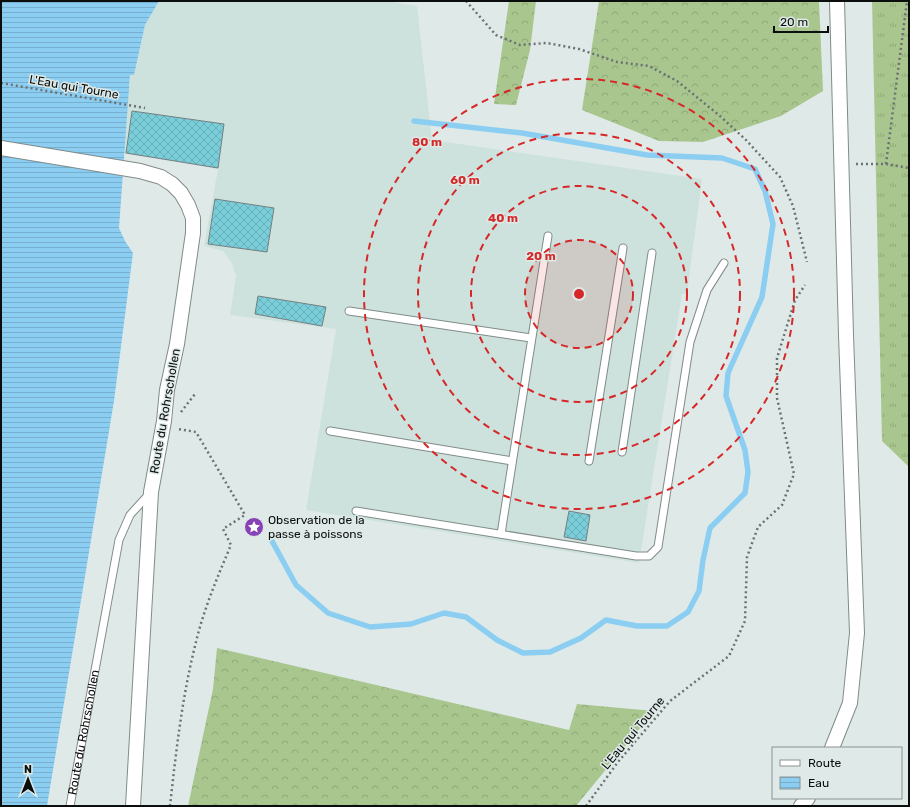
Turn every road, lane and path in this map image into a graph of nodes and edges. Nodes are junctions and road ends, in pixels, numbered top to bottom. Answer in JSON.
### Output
{"nodes":[{"id":1,"x":466,"y":1,"type":"edge"},
{"id":2,"x":837,"y":1,"type":"edge"},
{"id":3,"x":907,"y":1,"type":"edge"},
{"id":4,"x":1,"y":83,"type":"edge"},
{"id":5,"x":145,"y":108,"type":"dead end"},
{"id":6,"x":1,"y":148,"type":"edge"},
{"id":7,"x":854,"y":164,"type":"dead end"},
{"id":8,"x":886,"y":164,"type":"junction"},
{"id":9,"x":909,"y":168,"type":"edge"},
{"id":10,"x":548,"y":236,"type":"dead end"},
{"id":11,"x":623,"y":248,"type":"dead end"},
{"id":12,"x":652,"y":253,"type":"dead end"},
{"id":13,"x":807,"y":262,"type":"dead end"},
{"id":14,"x":724,"y":263,"type":"dead end"},
{"id":15,"x":805,"y":286,"type":"dead end"},
{"id":16,"x":349,"y":311,"type":"dead end"},
{"id":17,"x":531,"y":338,"type":"junction"},
{"id":18,"x":195,"y":394,"type":"dead end"},
{"id":19,"x":171,"y":422,"type":"junction"},
{"id":20,"x":330,"y":431,"type":"dead end"},
{"id":21,"x":622,"y":452,"type":"dead end"},
{"id":22,"x":512,"y":461,"type":"junction"},
{"id":23,"x":589,"y":461,"type":"dead end"},
{"id":24,"x":151,"y":492,"type":"junction"},
{"id":25,"x":356,"y":511,"type":"dead end"},
{"id":26,"x":501,"y":534,"type":"junction"},
{"id":27,"x":832,"y":747,"type":"edge"},
{"id":28,"x":70,"y":806,"type":"edge"},
{"id":29,"x":133,"y":806,"type":"edge"},
{"id":30,"x":170,"y":806,"type":"edge"},
{"id":31,"x":586,"y":806,"type":"edge"}],
"edges":[{"from":1,"to":13,"type":"path"},
{"from":2,"to":27,"type":"street"},
{"from":3,"to":8,"type":"path"},
{"from":4,"to":5,"type":"path","name":"L'Eau qui Tourne"},
{"from":6,"to":19,"type":"street","name":"Route du Rohrschollen"},
{"from":7,"to":8,"type":"path"},
{"from":8,"to":9,"type":"path"},
{"from":10,"to":17,"type":"lane"},
{"from":11,"to":23,"type":"lane"},
{"from":12,"to":21,"type":"lane"},
{"from":14,"to":26,"type":"lane"},
{"from":15,"to":31,"type":"path","name":"L'Eau qui Tourne"},
{"from":16,"to":17,"type":"lane"},
{"from":17,"to":22,"type":"lane"},
{"from":18,"to":19,"type":"path"},
{"from":19,"to":24,"type":"street","name":"Route du Rohrschollen"},
{"from":19,"to":30,"type":"path"},
{"from":20,"to":22,"type":"lane"},
{"from":22,"to":26,"type":"lane"},
{"from":24,"to":28,"type":"lane","name":"Route du Rohrschollen"},
{"from":24,"to":29,"type":"street"},
{"from":25,"to":26,"type":"lane"}]}
